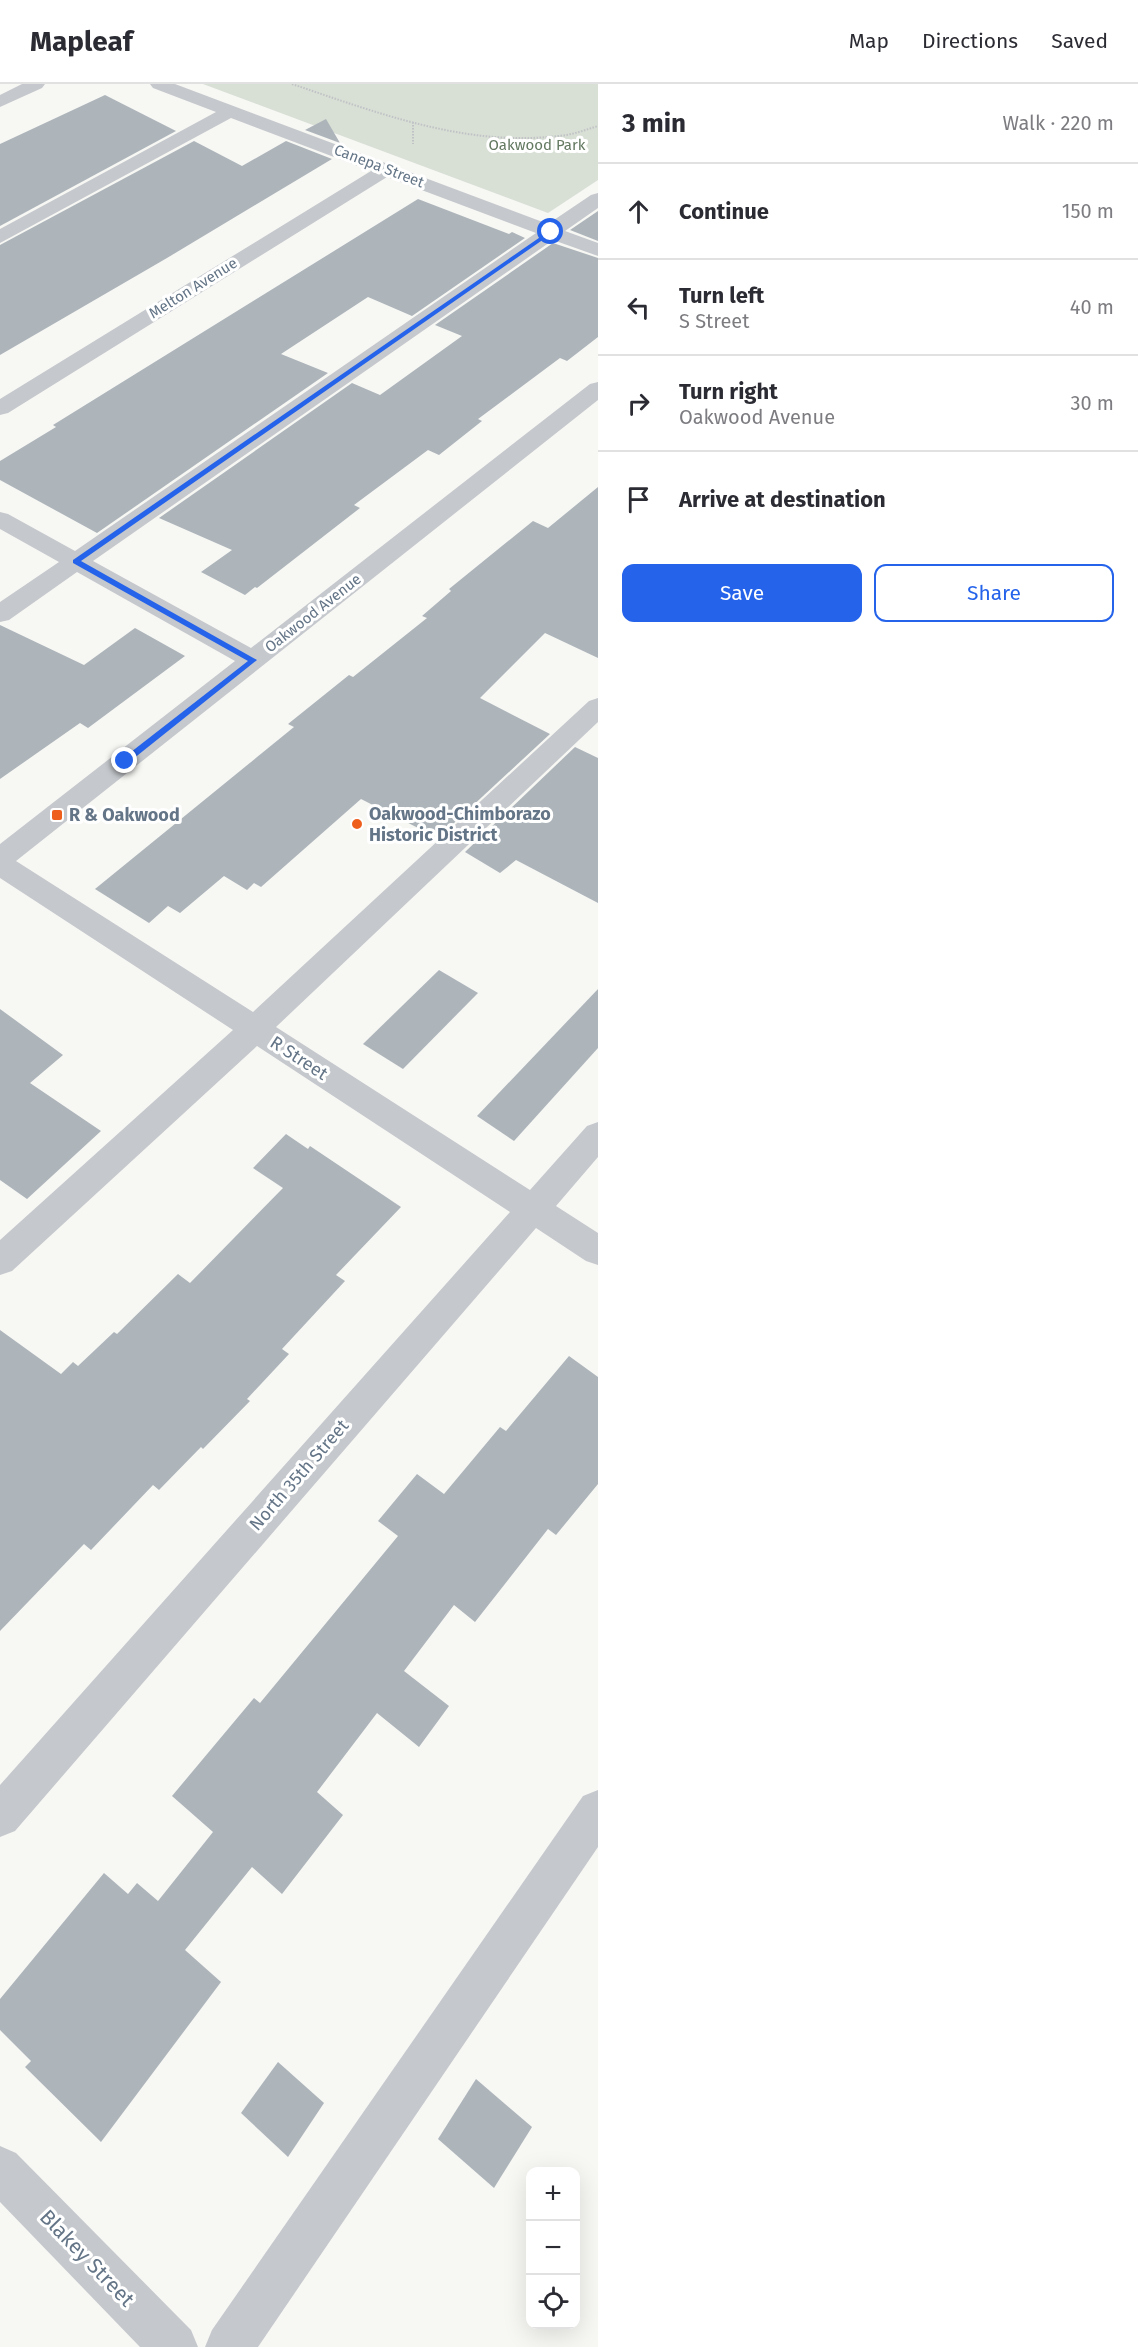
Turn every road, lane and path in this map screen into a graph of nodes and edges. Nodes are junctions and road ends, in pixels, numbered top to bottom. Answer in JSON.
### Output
{"nodes":[{"id":1,"x":36,"y":84,"type":"edge"},
{"id":2,"x":159,"y":84,"type":"edge"},
{"id":3,"x":292,"y":84,"type":"edge"},
{"id":4,"x":0,"y":102,"type":"edge"},
{"id":5,"x":230,"y":111,"type":"junction"},
{"id":6,"x":598,"y":126,"type":"edge"},
{"id":7,"x":387,"y":169,"type":"junction"},
{"id":8,"x":598,"y":199,"type":"edge"},
{"id":9,"x":551,"y":232,"type":"junction"},
{"id":10,"x":0,"y":237,"type":"edge"},
{"id":11,"x":598,"y":250,"type":"edge"},
{"id":12,"x":598,"y":389,"type":"edge"},
{"id":13,"x":0,"y":408,"type":"edge"},
{"id":14,"x":0,"y":519,"type":"edge"},
{"id":15,"x":76,"y":561,"type":"junction"},
{"id":16,"x":0,"y":614,"type":"edge"},
{"id":17,"x":253,"y":660,"type":"junction"},
{"id":18,"x":598,"y":707,"type":"edge"},
{"id":19,"x":0,"y":859,"type":"edge"},
{"id":20,"x":0,"y":864,"type":"edge"},
{"id":21,"x":255,"y":1029,"type":"junction"},
{"id":22,"x":598,"y":1135,"type":"edge"},
{"id":23,"x":533,"y":1209,"type":"junction"},
{"id":24,"x":598,"y":1251,"type":"edge"},
{"id":25,"x":0,"y":1261,"type":"edge"},
{"id":26,"x":598,"y":1811,"type":"edge"},
{"id":27,"x":0,"y":1816,"type":"edge"},
{"id":28,"x":0,"y":2169,"type":"edge"},
{"id":29,"x":174,"y":2347,"type":"edge"},
{"id":30,"x":229,"y":2347,"type":"edge"}],
"edges":[{"from":1,"to":4,"type":"street"},
{"from":2,"to":5,"type":"street","name":"Canepa Street"},
{"from":3,"to":6,"type":"path"},
{"from":5,"to":7,"type":"street","name":"Canepa Street"},
{"from":5,"to":10,"type":"street"},
{"from":7,"to":9,"type":"street","name":"Canepa Street"},
{"from":7,"to":13,"type":"street","name":"Melton Avenue"},
{"from":8,"to":9,"type":"street"},
{"from":9,"to":11,"type":"street","name":"Canepa Street"},
{"from":9,"to":15,"type":"street"},
{"from":12,"to":17,"type":"street","name":"Oakwood Avenue"},
{"from":14,"to":15,"type":"street"},
{"from":15,"to":16,"type":"street"},
{"from":15,"to":17,"type":"street"},
{"from":17,"to":19,"type":"street","name":"Oakwood Avenue"},
{"from":18,"to":21,"type":"street"},
{"from":20,"to":21,"type":"street","name":"R Street"},
{"from":21,"to":23,"type":"street","name":"R Street"},
{"from":21,"to":25,"type":"street"},
{"from":22,"to":23,"type":"street","name":"North 35th Street"},
{"from":23,"to":24,"type":"street","name":"R Street"},
{"from":23,"to":27,"type":"street","name":"North 35th Street"},
{"from":26,"to":30,"type":"street"},
{"from":28,"to":29,"type":"street","name":"Blakey Street"}]}
